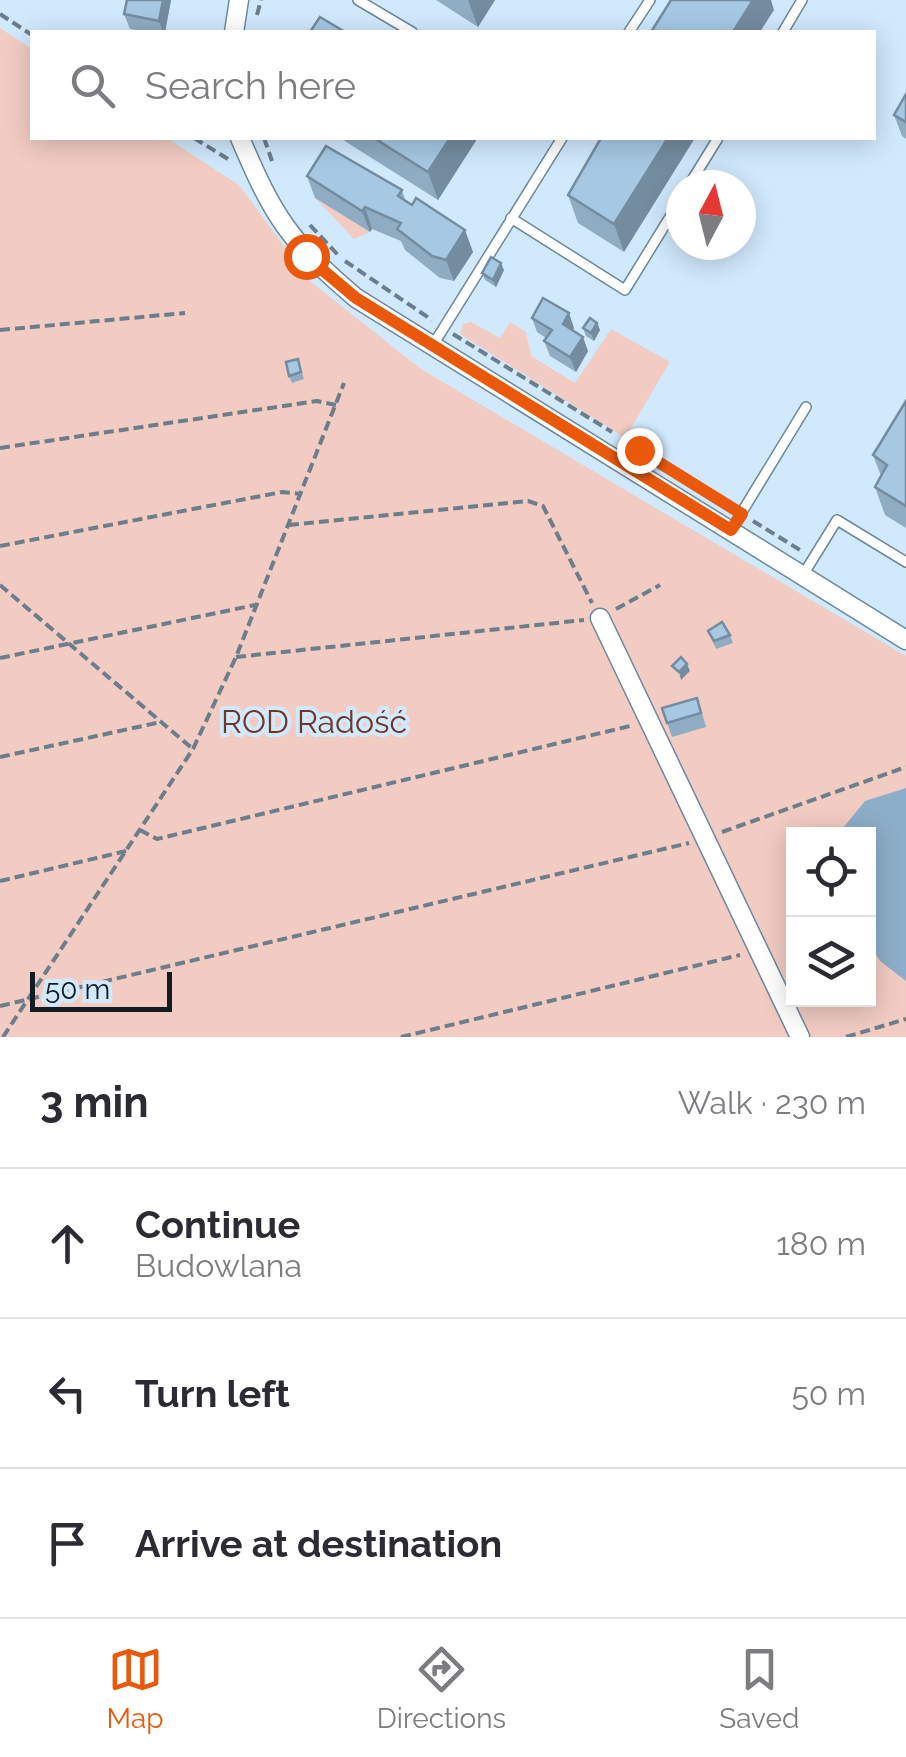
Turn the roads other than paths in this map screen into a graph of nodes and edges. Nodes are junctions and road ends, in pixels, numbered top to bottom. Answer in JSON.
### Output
{"nodes":[{"id":1,"x":239,"y":0,"type":"edge"},
{"id":2,"x":358,"y":0,"type":"edge"},
{"id":3,"x":650,"y":0,"type":"edge"},
{"id":4,"x":802,"y":0,"type":"edge"},
{"id":5,"x":234,"y":30,"type":"edge"},
{"id":6,"x":409,"y":30,"type":"edge"},
{"id":7,"x":630,"y":30,"type":"edge"},
{"id":8,"x":783,"y":30,"type":"edge"},
{"id":9,"x":241,"y":140,"type":"edge"},
{"id":10,"x":561,"y":140,"type":"edge"},
{"id":11,"x":717,"y":140,"type":"edge"},
{"id":12,"x":698,"y":170,"type":"edge"},
{"id":13,"x":510,"y":218,"type":"junction"},
{"id":14,"x":666,"y":223,"type":"edge"},
{"id":15,"x":433,"y":345,"type":"junction"},
{"id":16,"x":806,"y":407,"type":"dead end"},
{"id":17,"x":731,"y":530,"type":"junction"},
{"id":18,"x":906,"y":562,"type":"edge"},
{"id":19,"x":802,"y":575,"type":"junction"},
{"id":20,"x":600,"y":618,"type":"road end"},
{"id":21,"x":906,"y":640,"type":"edge"},
{"id":22,"x":800,"y":1037,"type":"edge"}],
"edges":[{"from":1,"to":5,"type":"street"},
{"from":2,"to":6,"type":"lane"},
{"from":3,"to":7,"type":"lane"},
{"from":4,"to":8,"type":"lane"},
{"from":9,"to":15,"type":"street"},
{"from":10,"to":13,"type":"lane"},
{"from":11,"to":12,"type":"lane"},
{"from":13,"to":14,"type":"lane"},
{"from":13,"to":15,"type":"lane"},
{"from":15,"to":17,"type":"street"},
{"from":16,"to":17,"type":"lane"},
{"from":17,"to":19,"type":"street"},
{"from":18,"to":19,"type":"lane"},
{"from":19,"to":21,"type":"street"},
{"from":20,"to":22,"type":"street"}]}
